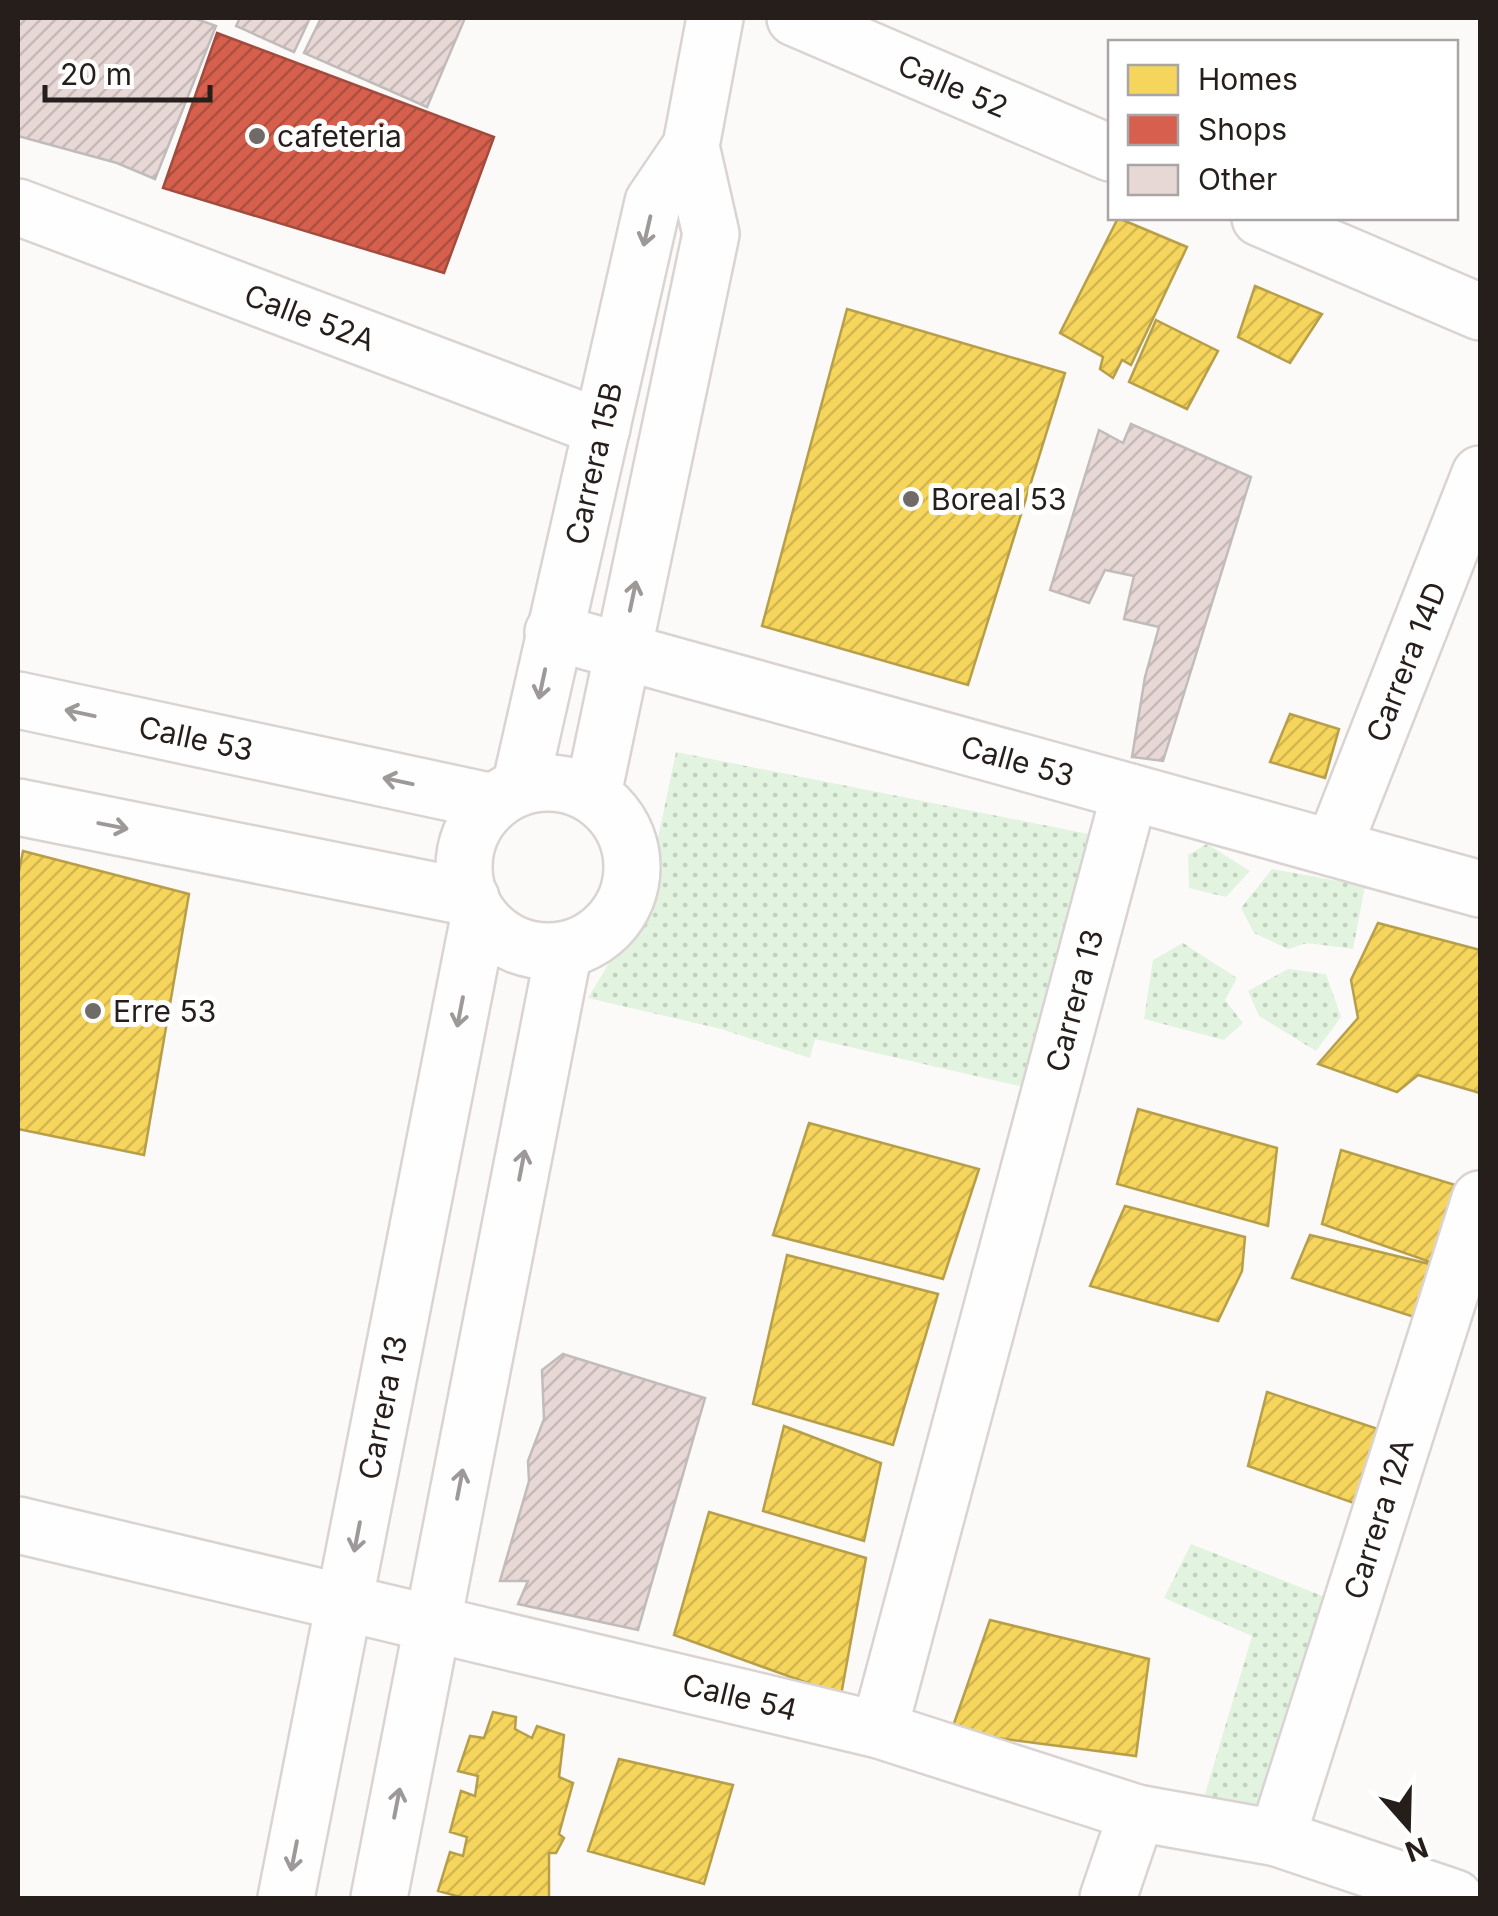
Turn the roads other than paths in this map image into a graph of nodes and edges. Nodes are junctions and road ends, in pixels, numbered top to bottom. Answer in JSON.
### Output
{"nodes":[{"id":1,"x":715,"y":18,"type":"edge"},
{"id":2,"x":796,"y":18,"type":"edge"},
{"id":3,"x":691,"y":146,"type":"junction"},
{"id":4,"x":1108,"y":152,"type":"edge"},
{"id":5,"x":18,"y":207,"type":"edge"},
{"id":6,"x":1265,"y":220,"type":"edge"},
{"id":7,"x":1480,"y":312,"type":"edge"},
{"id":8,"x":602,"y":428,"type":"junction"},
{"id":9,"x":1480,"y":474,"type":"edge"},
{"id":10,"x":553,"y":632,"type":"junction"},
{"id":11,"x":621,"y":650,"type":"junction"},
{"id":12,"x":18,"y":700,"type":"edge"},
{"id":13,"x":1130,"y":792,"type":"junction"},
{"id":14,"x":506,"y":794,"type":"junction"},
{"id":15,"x":593,"y":794,"type":"junction"},
{"id":16,"x":18,"y":807,"type":"edge"},
{"id":17,"x":1333,"y":848,"type":"junction"},
{"id":18,"x":1480,"y":889,"type":"edge"},
{"id":19,"x":475,"y":908,"type":"junction"},
{"id":20,"x":564,"y":950,"type":"junction"},
{"id":21,"x":1480,"y":1199,"type":"edge"},
{"id":22,"x":18,"y":1524,"type":"edge"},
{"id":23,"x":344,"y":1600,"type":"junction"},
{"id":24,"x":432,"y":1625,"type":"junction"},
{"id":25,"x":879,"y":1730,"type":"junction"},
{"id":26,"x":1137,"y":1813,"type":"junction"},
{"id":27,"x":1277,"y":1838,"type":"junction"},
{"id":28,"x":286,"y":1898,"type":"edge"},
{"id":29,"x":379,"y":1898,"type":"edge"},
{"id":30,"x":1108,"y":1898,"type":"edge"},
{"id":31,"x":1455,"y":1898,"type":"edge"}],
"edges":[{"from":1,"to":3,"type":"street","name":"Carrera 15B"},
{"from":2,"to":4,"type":"street","name":"Calle 52"},
{"from":3,"to":8,"type":"street","name":"Carrera 15B","one_way":true},
{"from":11,"to":3,"type":"street","name":"Carrera 15B","one_way":true},
{"from":5,"to":8,"type":"street","name":"Calle 52A"},
{"from":6,"to":7,"type":"street"},
{"from":8,"to":10,"type":"street","name":"Carrera 15B"},
{"from":9,"to":17,"type":"street","name":"Carrera 14D"},
{"from":10,"to":11,"type":"street","name":"Calle 53"},
{"from":10,"to":14,"type":"street","name":"Carrera 15B","one_way":true},
{"from":11,"to":13,"type":"street","name":"Calle 53"},
{"from":11,"to":15,"type":"street","name":"Carrera 15B"},
{"from":14,"to":12,"type":"street","name":"Calle 53","one_way":true},
{"from":13,"to":17,"type":"street","name":"Calle 53"},
{"from":13,"to":25,"type":"street","name":"Carrera 13"},
{"from":14,"to":15,"type":"street"},
{"from":14,"to":19,"type":"street"},
{"from":15,"to":20,"type":"street"},
{"from":16,"to":19,"type":"street","one_way":true},
{"from":17,"to":18,"type":"street","name":"Calle 53"},
{"from":19,"to":20,"type":"street"},
{"from":19,"to":23,"type":"street","name":"Carrera 13","one_way":true},
{"from":24,"to":20,"type":"street","one_way":true},
{"from":21,"to":27,"type":"street","name":"Carrera 12A"},
{"from":22,"to":23,"type":"street","name":"Calle 54"},
{"from":23,"to":24,"type":"street","name":"Calle 54"},
{"from":23,"to":28,"type":"street","name":"Carrera 13","one_way":true},
{"from":24,"to":25,"type":"street","name":"Calle 54"},
{"from":29,"to":24,"type":"street","one_way":true},
{"from":25,"to":26,"type":"street","name":"Calle 54"},
{"from":26,"to":27,"type":"street","name":"Calle 54"},
{"from":26,"to":30,"type":"street"},
{"from":27,"to":31,"type":"street","name":"Calle 54"}]}
